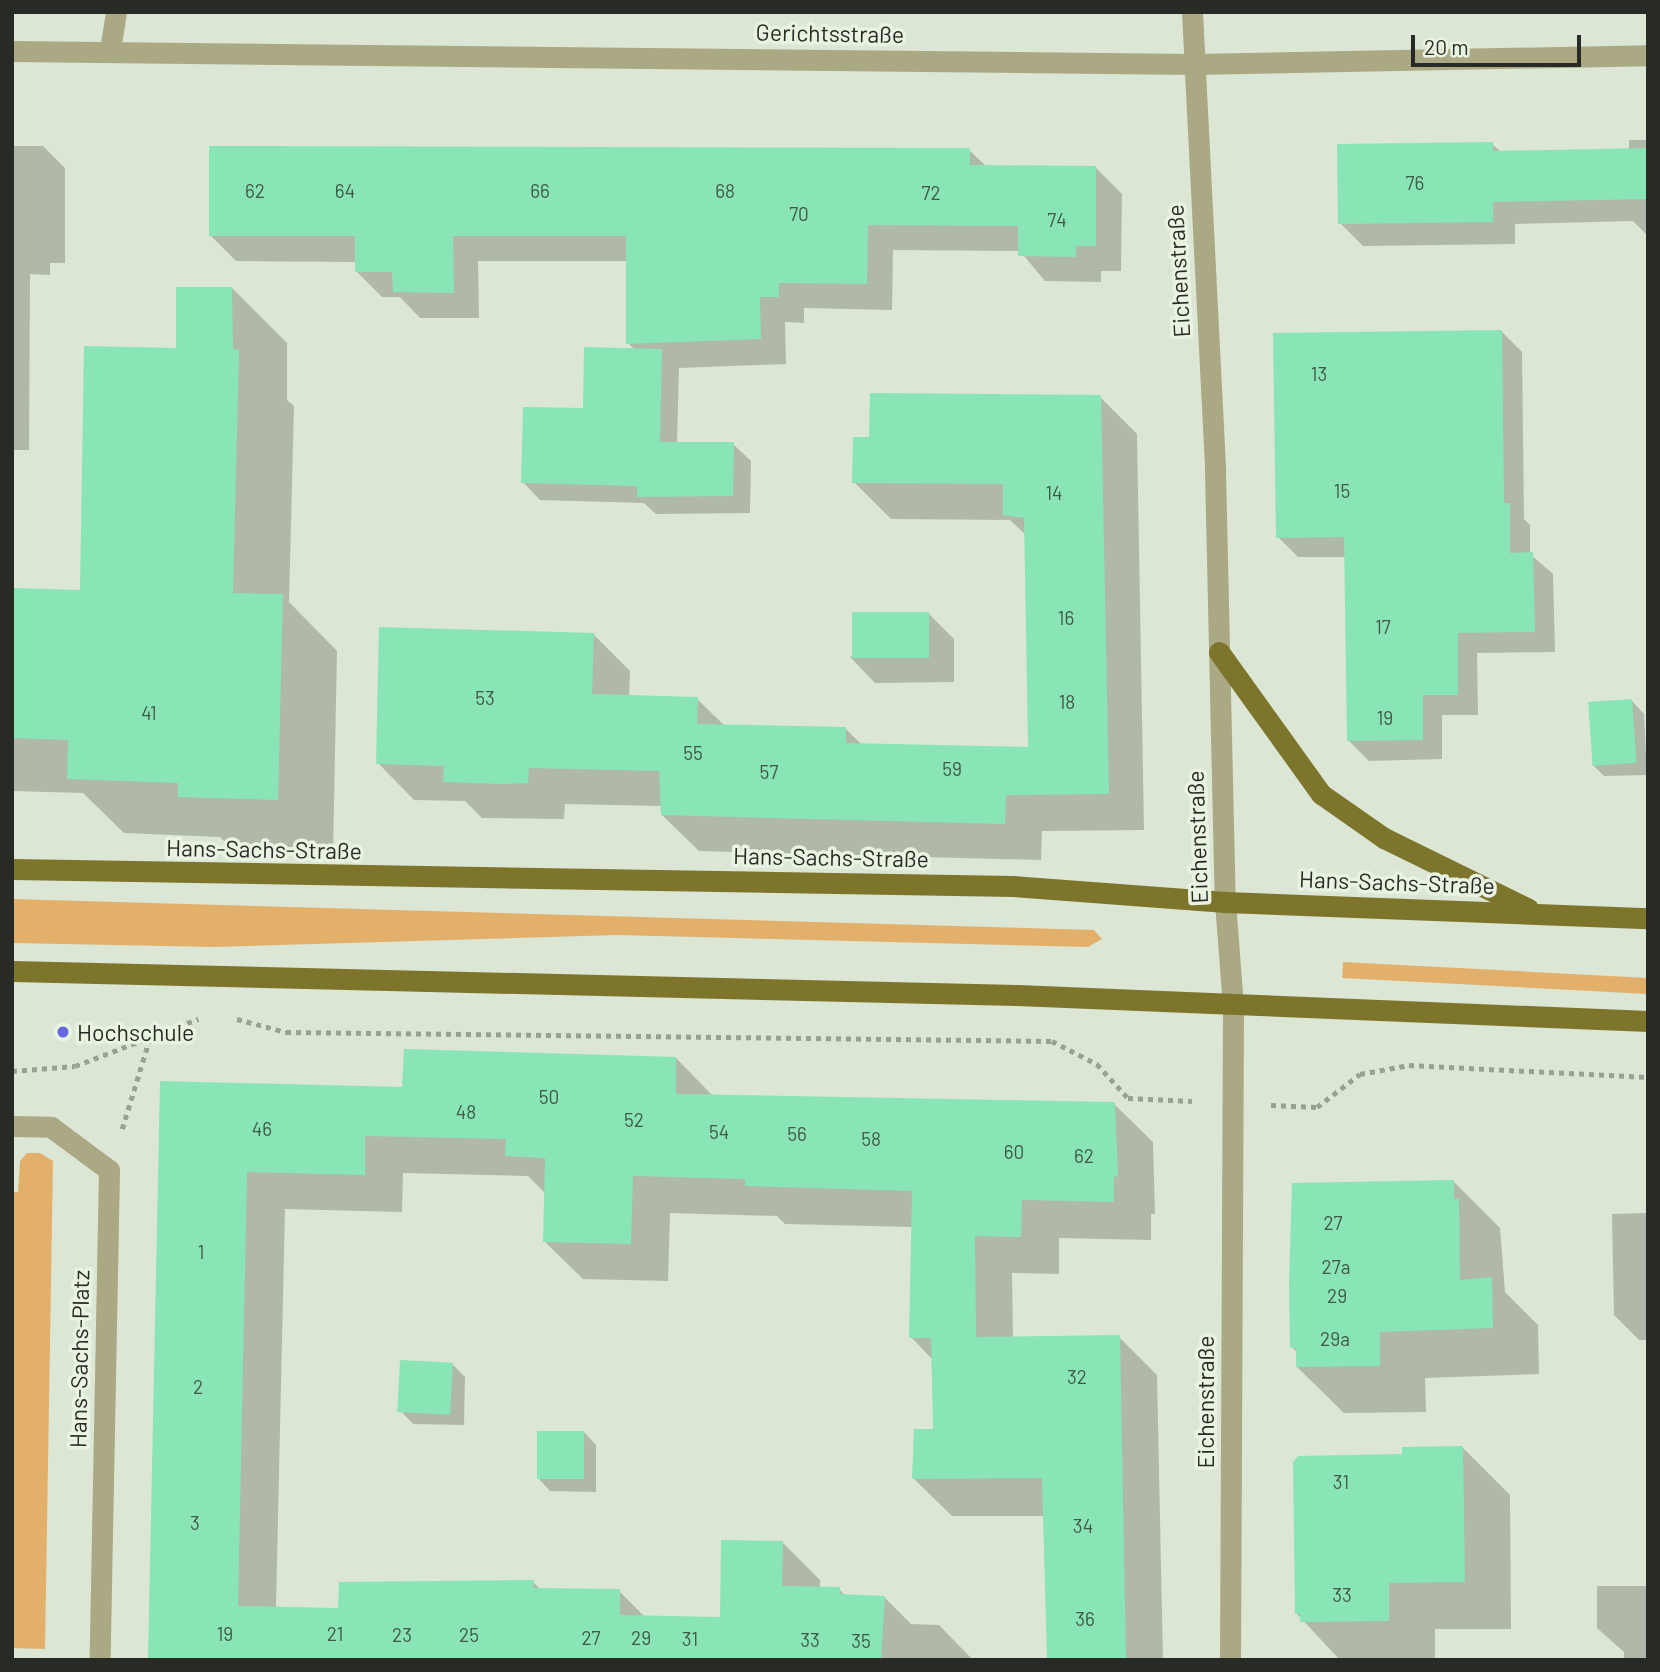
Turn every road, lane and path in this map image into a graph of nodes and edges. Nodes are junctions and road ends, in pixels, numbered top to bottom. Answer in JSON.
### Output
{"nodes":[{"id":1,"x":116,"y":12,"type":"edge"},
{"id":2,"x":1192,"y":12,"type":"edge"},
{"id":3,"x":110,"y":50,"type":"junction"},
{"id":4,"x":12,"y":51,"type":"edge"},
{"id":5,"x":1648,"y":55,"type":"edge"},
{"id":6,"x":1193,"y":64,"type":"junction"},
{"id":7,"x":1219,"y":652,"type":"junction"},
{"id":8,"x":12,"y":869,"type":"edge"},
{"id":9,"x":1225,"y":902,"type":"junction"},
{"id":10,"x":1534,"y":912,"type":"junction"},
{"id":11,"x":1648,"y":918,"type":"edge"},
{"id":12,"x":12,"y":971,"type":"edge"},
{"id":13,"x":1233,"y":1006,"type":"junction"},
{"id":14,"x":202,"y":1017,"type":"dead end"},
{"id":15,"x":227,"y":1017,"type":"dead end"},
{"id":16,"x":1648,"y":1021,"type":"edge"},
{"id":17,"x":151,"y":1033,"type":"junction"},
{"id":18,"x":12,"y":1071,"type":"edge"},
{"id":19,"x":1648,"y":1077,"type":"edge"},
{"id":20,"x":1232,"y":1103,"type":"junction"},
{"id":21,"x":12,"y":1126,"type":"edge"},
{"id":22,"x":109,"y":1170,"type":"junction"},
{"id":23,"x":100,"y":1660,"type":"edge"},
{"id":24,"x":1230,"y":1660,"type":"edge"}],
"edges":[{"from":1,"to":3,"type":"street"},
{"from":2,"to":6,"type":"street","name":"Eichenstraße"},
{"from":3,"to":4,"type":"street","name":"Gerichtsstraße"},
{"from":3,"to":6,"type":"street","name":"Gerichtsstraße"},
{"from":5,"to":6,"type":"street","name":"Gerichtsstraße"},
{"from":6,"to":7,"type":"street","name":"Eichenstraße"},
{"from":7,"to":9,"type":"street","name":"Eichenstraße"},
{"from":7,"to":10,"type":"main road"},
{"from":8,"to":9,"type":"main road","name":"Hans-Sachs-Straße"},
{"from":9,"to":10,"type":"main road","name":"Hans-Sachs-Straße"},
{"from":9,"to":13,"type":"street","name":"Eichenstraße"},
{"from":10,"to":11,"type":"main road","name":"Hans-Sachs-Straße"},
{"from":12,"to":13,"type":"main road"},
{"from":13,"to":16,"type":"main road"},
{"from":13,"to":20,"type":"street","name":"Eichenstraße"},
{"from":14,"to":17,"type":"path"},
{"from":15,"to":20,"type":"path"},
{"from":17,"to":18,"type":"path"},
{"from":17,"to":22,"type":"path"},
{"from":19,"to":20,"type":"path"},
{"from":20,"to":24,"type":"street","name":"Eichenstraße"},
{"from":21,"to":22,"type":"street"},
{"from":22,"to":23,"type":"street","name":"Hans-Sachs-Platz"}]}
